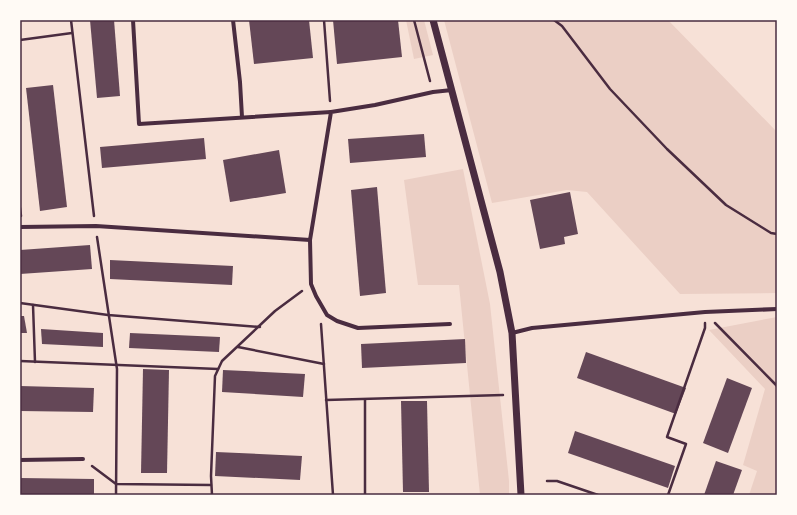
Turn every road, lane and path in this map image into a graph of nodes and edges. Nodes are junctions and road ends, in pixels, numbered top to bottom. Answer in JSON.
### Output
{"nodes":[{"id":1,"x":71,"y":20,"type":"edge"},
{"id":2,"x":133,"y":20,"type":"edge"},
{"id":3,"x":233,"y":20,"type":"edge"},
{"id":4,"x":324,"y":20,"type":"edge"},
{"id":5,"x":414,"y":20,"type":"edge"},
{"id":6,"x":434,"y":20,"type":"edge"},
{"id":7,"x":554,"y":20,"type":"edge"},
{"id":8,"x":72,"y":33,"type":"junction"},
{"id":9,"x":20,"y":40,"type":"edge"},
{"id":10,"x":452,"y":90,"type":"junction"},
{"id":11,"x":433,"y":92,"type":"junction"},
{"id":12,"x":331,"y":112,"type":"junction"},
{"id":13,"x":242,"y":117,"type":"junction"},
{"id":14,"x":96,"y":226,"type":"junction"},
{"id":15,"x":20,"y":227,"type":"edge"},
{"id":16,"x":777,"y":234,"type":"edge"},
{"id":17,"x":310,"y":240,"type":"junction"},
{"id":18,"x":311,"y":284,"type":"junction"},
{"id":19,"x":20,"y":303,"type":"edge"},
{"id":20,"x":33,"y":304,"type":"junction"},
{"id":21,"x":323,"y":307,"type":"junction"},
{"id":22,"x":777,"y":309,"type":"edge"},
{"id":23,"x":705,"y":312,"type":"junction"},
{"id":24,"x":108,"y":315,"type":"junction"},
{"id":25,"x":450,"y":324,"type":"dead end"},
{"id":26,"x":260,"y":327,"type":"junction"},
{"id":27,"x":512,"y":333,"type":"junction"},
{"id":28,"x":238,"y":346,"type":"junction"},
{"id":29,"x":20,"y":361,"type":"edge"},
{"id":30,"x":34,"y":362,"type":"junction"},
{"id":31,"x":324,"y":364,"type":"junction"},
{"id":32,"x":116,"y":365,"type":"junction"},
{"id":33,"x":218,"y":369,"type":"junction"},
{"id":34,"x":777,"y":386,"type":"edge"},
{"id":35,"x":515,"y":394,"type":"junction"},
{"id":36,"x":365,"y":399,"type":"junction"},
{"id":37,"x":326,"y":400,"type":"junction"},
{"id":38,"x":82,"y":459,"type":"joint"},
{"id":39,"x":20,"y":460,"type":"edge"},
{"id":40,"x":547,"y":480,"type":"dead end"},
{"id":41,"x":116,"y":484,"type":"junction"},
{"id":42,"x":211,"y":485,"type":"junction"},
{"id":43,"x":116,"y":495,"type":"edge"},
{"id":44,"x":212,"y":495,"type":"edge"},
{"id":45,"x":333,"y":495,"type":"edge"},
{"id":46,"x":365,"y":495,"type":"edge"},
{"id":47,"x":521,"y":495,"type":"edge"},
{"id":48,"x":598,"y":495,"type":"edge"},
{"id":49,"x":668,"y":495,"type":"edge"}],
"edges":[{"from":1,"to":8,"type":"path"},
{"from":2,"to":13,"type":"street"},
{"from":3,"to":13,"type":"street"},
{"from":4,"to":12,"type":"path"},
{"from":5,"to":11,"type":"path"},
{"from":6,"to":10,"type":"street"},
{"from":7,"to":16,"type":"path"},
{"from":8,"to":9,"type":"path"},
{"from":8,"to":14,"type":"path"},
{"from":10,"to":11,"type":"street"},
{"from":10,"to":27,"type":"street"},
{"from":11,"to":12,"type":"street"},
{"from":12,"to":13,"type":"street"},
{"from":12,"to":17,"type":"street"},
{"from":14,"to":15,"type":"street"},
{"from":14,"to":17,"type":"street"},
{"from":14,"to":24,"type":"path"},
{"from":17,"to":18,"type":"street"},
{"from":18,"to":21,"type":"street"},
{"from":18,"to":26,"type":"path"},
{"from":19,"to":20,"type":"path"},
{"from":20,"to":24,"type":"path"},
{"from":20,"to":30,"type":"path"},
{"from":21,"to":25,"type":"street"},
{"from":21,"to":31,"type":"path"},
{"from":22,"to":23,"type":"street"},
{"from":23,"to":27,"type":"street"},
{"from":23,"to":34,"type":"path"},
{"from":23,"to":49,"type":"path"},
{"from":24,"to":26,"type":"path"},
{"from":24,"to":32,"type":"path"},
{"from":26,"to":28,"type":"path"},
{"from":27,"to":35,"type":"street"},
{"from":28,"to":31,"type":"path"},
{"from":28,"to":33,"type":"path"},
{"from":29,"to":30,"type":"path"},
{"from":30,"to":32,"type":"path"},
{"from":31,"to":37,"type":"path"},
{"from":32,"to":33,"type":"path"},
{"from":32,"to":41,"type":"path"},
{"from":33,"to":42,"type":"path"},
{"from":35,"to":36,"type":"path"},
{"from":35,"to":47,"type":"street"},
{"from":36,"to":37,"type":"path"},
{"from":36,"to":46,"type":"path"},
{"from":37,"to":45,"type":"path"},
{"from":38,"to":39,"type":"street"},
{"from":38,"to":41,"type":"path"},
{"from":40,"to":48,"type":"path"},
{"from":41,"to":42,"type":"path"},
{"from":41,"to":43,"type":"path"},
{"from":42,"to":44,"type":"path"}]}
